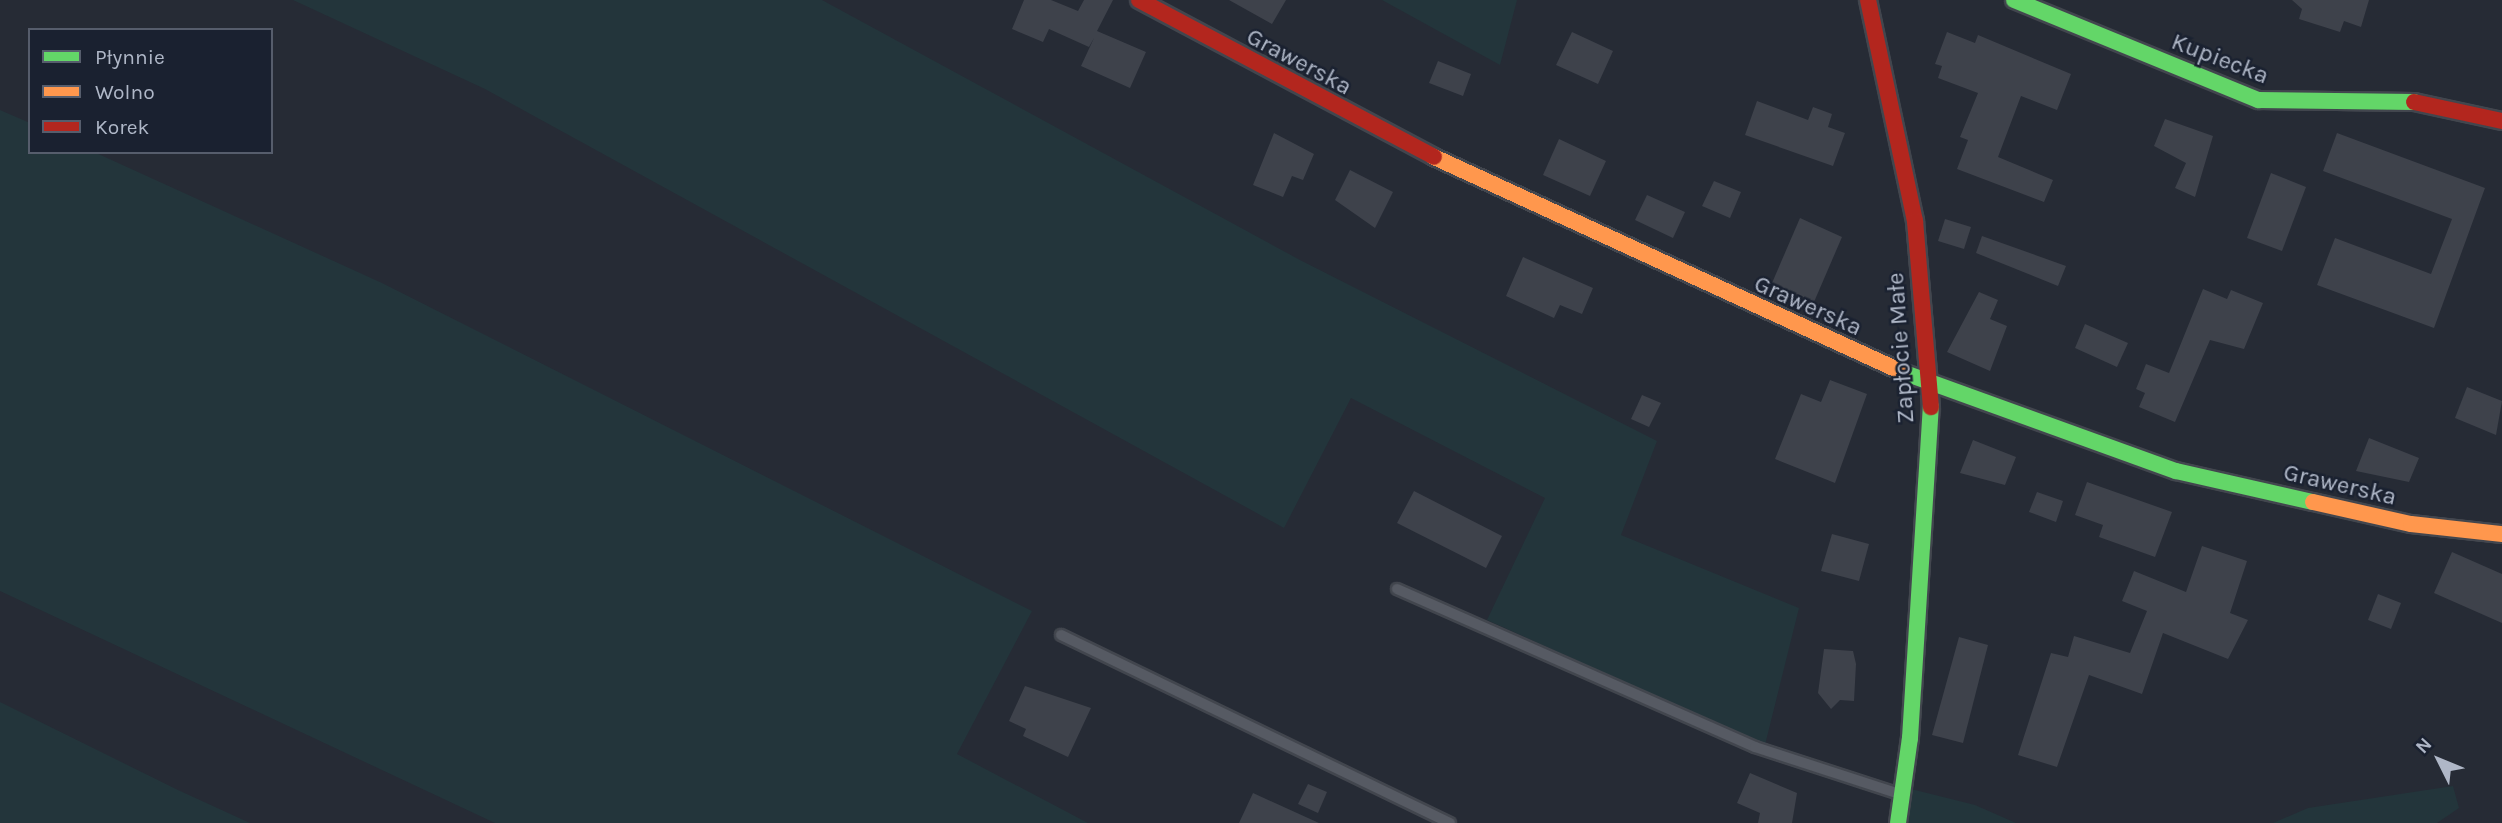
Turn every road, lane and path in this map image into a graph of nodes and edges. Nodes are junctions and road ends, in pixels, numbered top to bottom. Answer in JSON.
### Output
{"nodes":[{"id":1,"x":1139,"y":0,"type":"edge"},
{"id":2,"x":1868,"y":0,"type":"edge"},
{"id":3,"x":2014,"y":0,"type":"edge"},
{"id":4,"x":2502,"y":121,"type":"edge"},
{"id":5,"x":1928,"y":383,"type":"junction"},
{"id":6,"x":2502,"y":534,"type":"edge"},
{"id":7,"x":1397,"y":589,"type":"dead end"},
{"id":8,"x":1061,"y":635,"type":"dead end"},
{"id":9,"x":1902,"y":795,"type":"junction"},
{"id":10,"x":1450,"y":823,"type":"edge"},
{"id":11,"x":1898,"y":823,"type":"edge"}],
"edges":[{"from":1,"to":5,"type":"street","name":"Grawerska"},
{"from":2,"to":5,"type":"street","name":"Zapłocie Małe"},
{"from":3,"to":4,"type":"street","name":"Kupiecka"},
{"from":5,"to":6,"type":"street","name":"Grawerska"},
{"from":5,"to":9,"type":"street","name":"Zapłocie Małe"},
{"from":7,"to":9,"type":"lane"},
{"from":8,"to":10,"type":"lane"},
{"from":9,"to":11,"type":"street","name":"Zapłocie Małe"}]}
